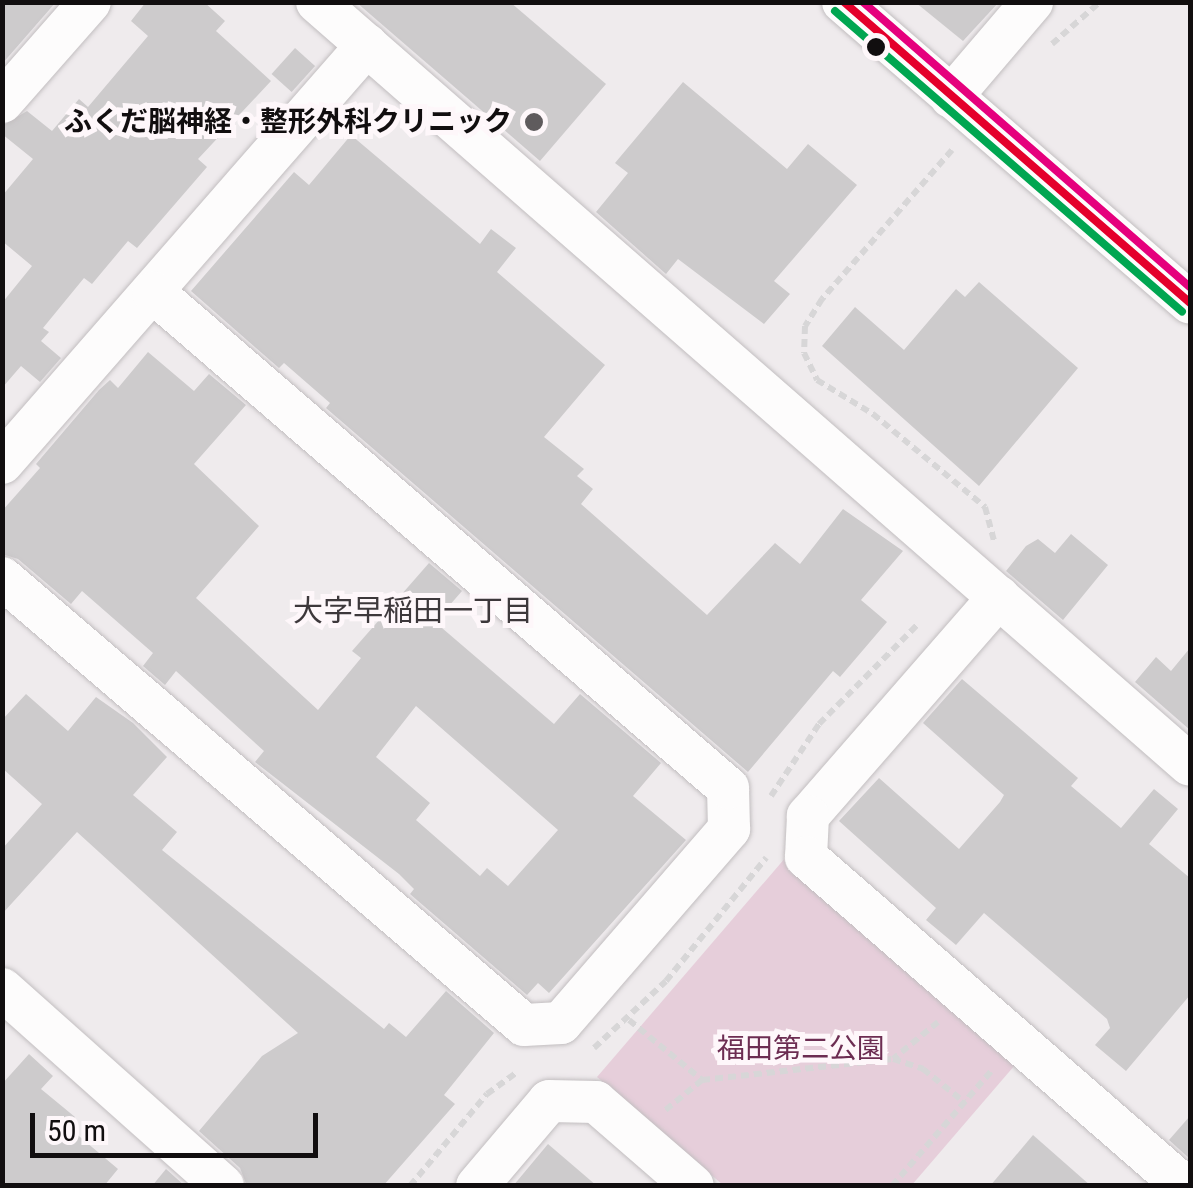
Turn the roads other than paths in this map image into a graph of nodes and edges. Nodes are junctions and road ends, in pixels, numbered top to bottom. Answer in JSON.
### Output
{"nodes":[{"id":1,"x":90,"y":2,"type":"edge"},
{"id":2,"x":316,"y":2,"type":"edge"},
{"id":3,"x":843,"y":2,"type":"edge"},
{"id":4,"x":1032,"y":2,"type":"edge"},
{"id":5,"x":367,"y":45,"type":"junction"},
{"id":6,"x":952,"y":96,"type":"junction"},
{"id":7,"x":2,"y":102,"type":"edge"},
{"id":8,"x":153,"y":292,"type":"junction"},
{"id":9,"x":1190,"y":304,"type":"edge"},
{"id":10,"x":2,"y":463,"type":"edge"},
{"id":11,"x":2,"y":578,"type":"edge"},
{"id":12,"x":985,"y":585,"type":"junction"},
{"id":13,"x":1190,"y":765,"type":"edge"},
{"id":14,"x":2,"y":988,"type":"edge"},
{"id":15,"x":223,"y":1186,"type":"edge"},
{"id":16,"x":477,"y":1186,"type":"edge"},
{"id":17,"x":693,"y":1186,"type":"edge"},
{"id":18,"x":1184,"y":1186,"type":"edge"}],
"edges":[{"from":1,"to":7,"type":"street"},
{"from":2,"to":5,"type":"street"},
{"from":3,"to":6,"type":"street"},
{"from":4,"to":6,"type":"street"},
{"from":5,"to":8,"type":"street"},
{"from":5,"to":12,"type":"street"},
{"from":6,"to":9,"type":"street"},
{"from":8,"to":10,"type":"street"},
{"from":8,"to":11,"type":"street"},
{"from":12,"to":13,"type":"street"},
{"from":12,"to":18,"type":"street"},
{"from":14,"to":15,"type":"street"},
{"from":16,"to":17,"type":"street"}]}
